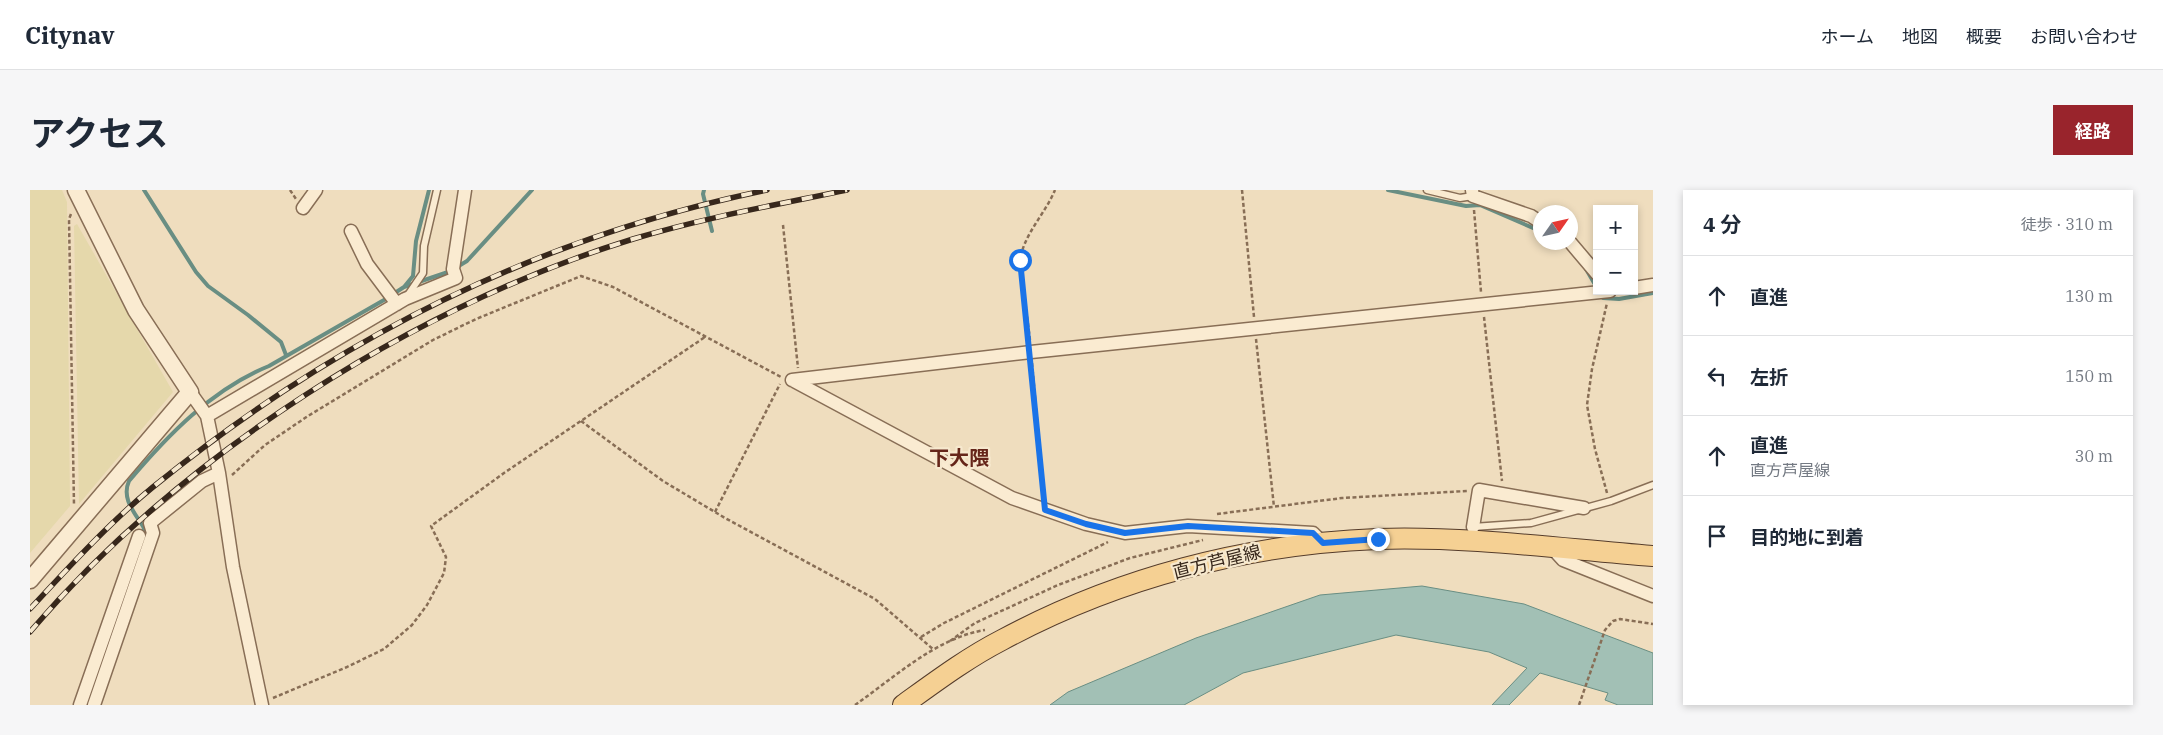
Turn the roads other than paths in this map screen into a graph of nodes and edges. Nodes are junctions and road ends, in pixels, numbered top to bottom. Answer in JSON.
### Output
{"nodes":[{"id":1,"x":316,"y":190,"type":"edge"},
{"id":2,"x":437,"y":190,"type":"edge"},
{"id":3,"x":465,"y":190,"type":"edge"},
{"id":4,"x":1427,"y":190,"type":"edge"},
{"id":5,"x":78,"y":193,"type":"edge"},
{"id":6,"x":1472,"y":193,"type":"edge"},
{"id":7,"x":304,"y":208,"type":"dead end"},
{"id":8,"x":1533,"y":217,"type":"edge"},
{"id":9,"x":352,"y":231,"type":"dead end"},
{"id":10,"x":1577,"y":250,"type":"edge"},
{"id":11,"x":1593,"y":269,"type":"edge"},
{"id":12,"x":1653,"y":285,"type":"edge"},
{"id":13,"x":1638,"y":287,"type":"edge"},
{"id":14,"x":1609,"y":295,"type":"edge"},
{"id":15,"x":401,"y":302,"type":"junction"},
{"id":16,"x":199,"y":405,"type":"junction"},
{"id":17,"x":219,"y":473,"type":"junction"},
{"id":18,"x":1653,"y":485,"type":"edge"},
{"id":19,"x":1584,"y":508,"type":"junction"},
{"id":20,"x":1470,"y":534,"type":"junction"},
{"id":21,"x":139,"y":536,"type":"dead end"},
{"id":22,"x":1323,"y":543,"type":"junction"},
{"id":23,"x":1552,"y":548,"type":"junction"},
{"id":24,"x":1653,"y":556,"type":"edge"},
{"id":25,"x":30,"y":580,"type":"edge"},
{"id":26,"x":1653,"y":596,"type":"edge"},
{"id":27,"x":261,"y":704,"type":"edge"},
{"id":28,"x":80,"y":705,"type":"edge"},
{"id":29,"x":94,"y":705,"type":"edge"},
{"id":30,"x":903,"y":705,"type":"edge"}],
"edges":[{"from":1,"to":7,"type":"street"},
{"from":2,"to":15,"type":"lane"},
{"from":3,"to":15,"type":"street"},
{"from":4,"to":6,"type":"lane"},
{"from":5,"to":16,"type":"street"},
{"from":6,"to":8,"type":"street"},
{"from":9,"to":15,"type":"street"},
{"from":10,"to":11,"type":"street"},
{"from":12,"to":13,"type":"street"},
{"from":14,"to":22,"type":"street"},
{"from":15,"to":16,"type":"street"},
{"from":16,"to":17,"type":"street"},
{"from":16,"to":25,"type":"street"},
{"from":17,"to":27,"type":"street"},
{"from":17,"to":29,"type":"street"},
{"from":18,"to":19,"type":"lane"},
{"from":19,"to":20,"type":"lane"},
{"from":19,"to":20,"type":"street"},
{"from":20,"to":22,"type":"main road","name":"直方芦屋線"},
{"from":20,"to":23,"type":"main road","name":"直方芦屋線"},
{"from":21,"to":28,"type":"street"},
{"from":22,"to":30,"type":"main road","name":"直方芦屋線"},
{"from":23,"to":24,"type":"main road","name":"直方芦屋線"},
{"from":23,"to":26,"type":"street"}]}
